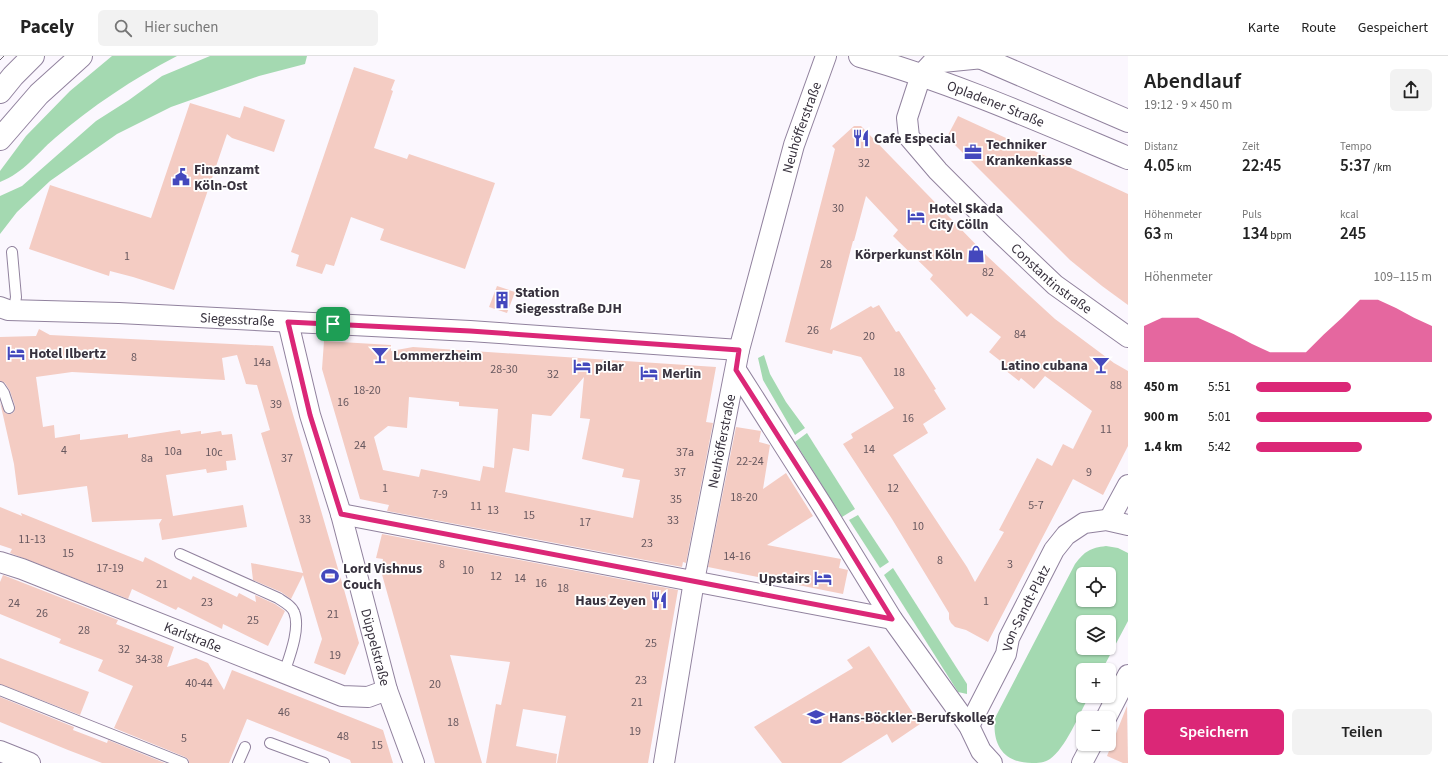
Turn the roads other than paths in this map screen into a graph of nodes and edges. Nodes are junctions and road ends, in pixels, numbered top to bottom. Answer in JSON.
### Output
{"nodes":[{"id":1,"x":34,"y":56,"type":"edge"},
{"id":2,"x":81,"y":56,"type":"edge"},
{"id":3,"x":826,"y":56,"type":"edge"},
{"id":4,"x":860,"y":56,"type":"edge"},
{"id":5,"x":980,"y":57,"type":"edge"},
{"id":6,"x":947,"y":58,"type":"edge"},
{"id":7,"x":921,"y":75,"type":"junction"},
{"id":8,"x":0,"y":92,"type":"edge"},
{"id":9,"x":1128,"y":121,"type":"edge"},
{"id":10,"x":0,"y":139,"type":"edge"},
{"id":11,"x":1128,"y":158,"type":"edge"},
{"id":12,"x":12,"y":252,"type":"dead end"},
{"id":13,"x":7,"y":309,"type":"edge"},
{"id":14,"x":288,"y":322,"type":"junction"},
{"id":15,"x":1128,"y":337,"type":"edge"},
{"id":16,"x":739,"y":350,"type":"junction"},
{"id":17,"x":736,"y":370,"type":"junction"},
{"id":18,"x":0,"y":387,"type":"edge"},
{"id":19,"x":9,"y":408,"type":"dead end"},
{"id":20,"x":1128,"y":486,"type":"edge"},
{"id":21,"x":341,"y":514,"type":"junction"},
{"id":22,"x":1119,"y":523,"type":"edge"},
{"id":23,"x":180,"y":554,"type":"dead end"},
{"id":24,"x":0,"y":562,"type":"edge"},
{"id":25,"x":694,"y":581,"type":"junction"},
{"id":26,"x":892,"y":619,"type":"junction"},
{"id":27,"x":284,"y":674,"type":"junction"},
{"id":28,"x":1128,"y":675,"type":"edge"},
{"id":29,"x":0,"y":690,"type":"edge"},
{"id":30,"x":387,"y":690,"type":"junction"},
{"id":31,"x":1110,"y":711,"type":"edge"},
{"id":32,"x":965,"y":721,"type":"junction"},
{"id":33,"x":270,"y":743,"type":"dead end"},
{"id":34,"x":245,"y":747,"type":"dead end"},
{"id":35,"x":0,"y":751,"type":"edge"},
{"id":36,"x":1088,"y":751,"type":"edge"},
{"id":37,"x":30,"y":763,"type":"edge"},
{"id":38,"x":183,"y":763,"type":"edge"},
{"id":39,"x":238,"y":763,"type":"edge"},
{"id":40,"x":324,"y":763,"type":"edge"},
{"id":41,"x":414,"y":763,"type":"edge"},
{"id":42,"x":664,"y":763,"type":"edge"},
{"id":43,"x":992,"y":763,"type":"edge"},
{"id":44,"x":1082,"y":763,"type":"edge"}],
"edges":[{"from":1,"to":8,"type":"main road"},
{"from":2,"to":10,"type":"main road"},
{"from":3,"to":16,"type":"street","name":"Neuhöfferstraße"},
{"from":4,"to":7,"type":"main road","name":"Opladener Straße"},
{"from":5,"to":6,"type":"street"},
{"from":5,"to":9,"type":"main road"},
{"from":6,"to":7,"type":"street"},
{"from":7,"to":11,"type":"main road","name":"Opladener Straße"},
{"from":7,"to":15,"type":"street","name":"Constantinstraße"},
{"from":12,"to":13,"type":"lane"},
{"from":13,"to":14,"type":"street","name":"Siegesstraße"},
{"from":14,"to":16,"type":"street","name":"Siegesstraße"},
{"from":14,"to":21,"type":"street","name":"Düppelstraße"},
{"from":16,"to":17,"type":"street","name":"Neuhöfferstraße"},
{"from":17,"to":25,"type":"street","name":"Neuhöfferstraße"},
{"from":17,"to":26,"type":"street"},
{"from":18,"to":19,"type":"lane"},
{"from":20,"to":22,"type":"street","name":"Von-Sandt-Platz"},
{"from":21,"to":25,"type":"street"},
{"from":21,"to":30,"type":"street","name":"Düppelstraße"},
{"from":22,"to":32,"type":"street","name":"Von-Sandt-Platz"},
{"from":23,"to":27,"type":"lane"},
{"from":24,"to":27,"type":"street","name":"Karlstraße"},
{"from":25,"to":26,"type":"street"},
{"from":25,"to":42,"type":"street","name":"Neuhöfferstraße"},
{"from":26,"to":32,"type":"street"},
{"from":27,"to":30,"type":"street","name":"Karlstraße"},
{"from":28,"to":31,"type":"street"},
{"from":29,"to":38,"type":"lane"},
{"from":30,"to":41,"type":"street","name":"Düppelstraße"},
{"from":32,"to":43,"type":"street"},
{"from":33,"to":40,"type":"lane"},
{"from":34,"to":39,"type":"lane"},
{"from":35,"to":37,"type":"street"},
{"from":36,"to":44,"type":"street"}]}
